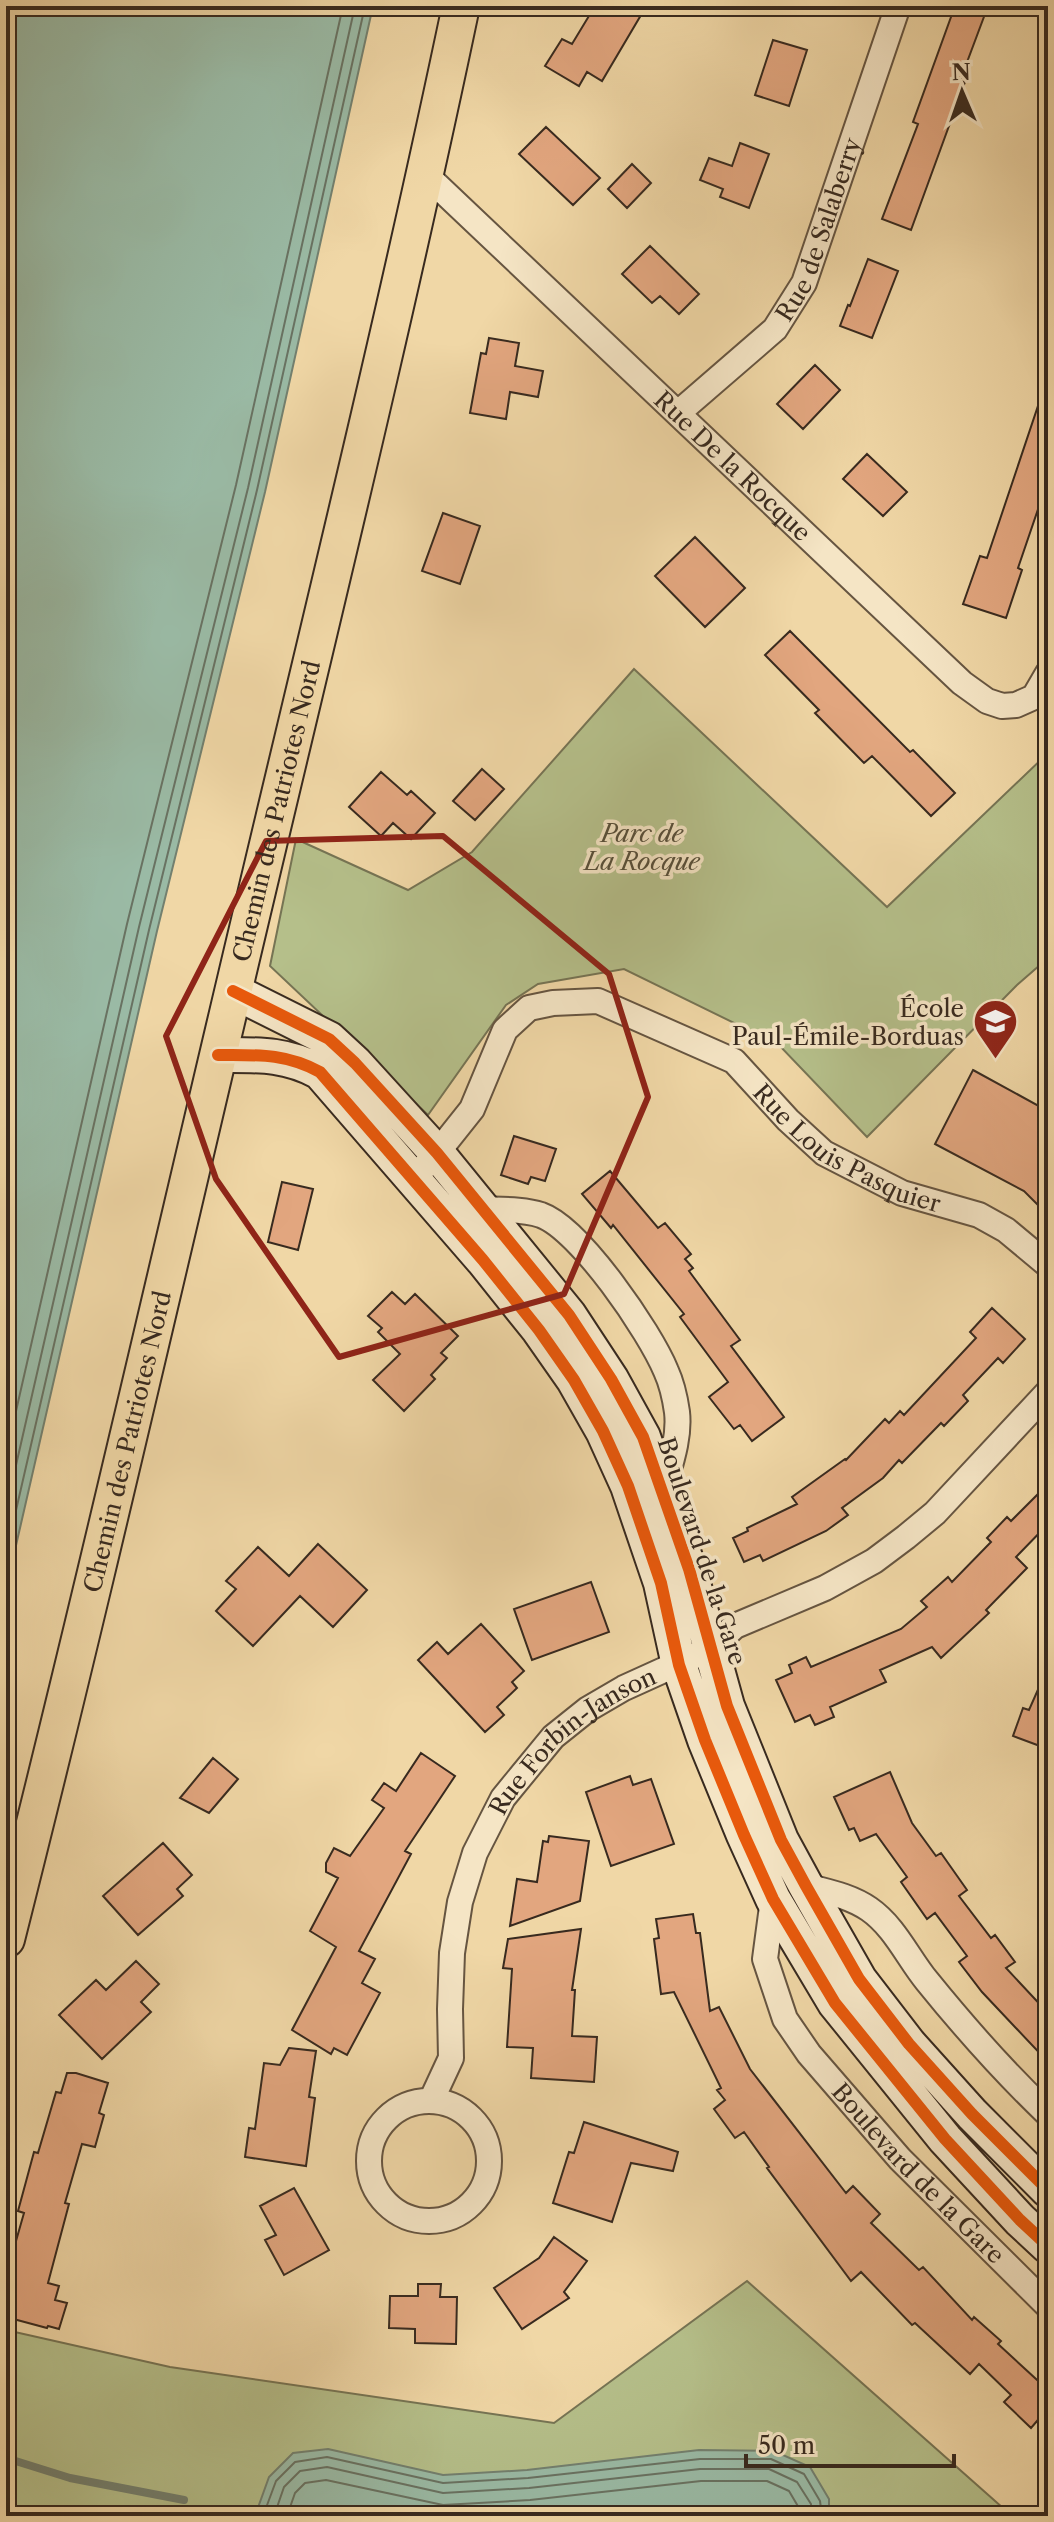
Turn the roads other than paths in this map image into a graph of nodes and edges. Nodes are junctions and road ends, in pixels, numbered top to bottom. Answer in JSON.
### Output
{"nodes":[{"id":1,"x":461,"y":6,"type":"edge"},
{"id":2,"x":898,"y":6,"type":"edge"},
{"id":3,"x":425,"y":174,"type":"junction"},
{"id":4,"x":678,"y":413,"type":"junction"},
{"id":5,"x":1048,"y":673,"type":"edge"},
{"id":6,"x":233,"y":991,"type":"junction"},
{"id":7,"x":218,"y":1055,"type":"junction"},
{"id":8,"x":437,"y":1153,"type":"junction"},
{"id":9,"x":413,"y":1179,"type":"junction"},
{"id":10,"x":480,"y":1209,"type":"junction"},
{"id":11,"x":1048,"y":1265,"type":"edge"},
{"id":12,"x":1048,"y":1392,"type":"edge"},
{"id":13,"x":663,"y":1490,"type":"junction"},
{"id":14,"x":710,"y":1649,"type":"junction"},
{"id":15,"x":679,"y":1665,"type":"junction"},
{"id":16,"x":806,"y":1886,"type":"junction"},
{"id":17,"x":773,"y":1899,"type":"junction"},
{"id":18,"x":6,"y":1939,"type":"edge"},
{"id":19,"x":431,"y":2101,"type":"junction"},
{"id":20,"x":1048,"y":2114,"type":"edge"},
{"id":21,"x":1048,"y":2190,"type":"edge"},
{"id":22,"x":1048,"y":2246,"type":"edge"},
{"id":23,"x":1048,"y":2306,"type":"edge"}],
"edges":[{"from":1,"to":3,"type":"main road","name":"Chemin des Patriotes Nord"},
{"from":2,"to":4,"type":"street","name":"Rue de Salaberry"},
{"from":3,"to":4,"type":"street","name":"Rue De la Rocque"},
{"from":3,"to":6,"type":"main road","name":"Chemin des Patriotes Nord"},
{"from":4,"to":5,"type":"street","name":"Rue De la Rocque"},
{"from":6,"to":7,"type":"main road","name":"Chemin des Patriotes Nord"},
{"from":6,"to":8,"type":"street","name":"Boulevard de la Gare"},
{"from":7,"to":9,"type":"street","name":"Boulevard de la Gare"},
{"from":7,"to":18,"type":"main road","name":"Chemin des Patriotes Nord"},
{"from":8,"to":9,"type":"street","name":"Rue Louis Pasquier"},
{"from":8,"to":10,"type":"street","name":"Boulevard de la Gare"},
{"from":8,"to":11,"type":"street","name":"Rue Louis Pasquier"},
{"from":9,"to":15,"type":"street","name":"Boulevard de la Gare"},
{"from":10,"to":13,"type":"street","name":"Boulevard de la Gare"},
{"from":10,"to":13,"type":"street","name":"Boulevard de la Gare"},
{"from":12,"to":14,"type":"street","name":"Rue Forbin-Janson"},
{"from":13,"to":14,"type":"street","name":"Boulevard de la Gare"},
{"from":14,"to":15,"type":"street","name":"Rue Forbin-Janson"},
{"from":14,"to":16,"type":"street","name":"Boulevard de la Gare"},
{"from":15,"to":17,"type":"street","name":"Boulevard de la Gare"},
{"from":15,"to":19,"type":"street","name":"Rue Forbin-Janson"},
{"from":16,"to":20,"type":"street"},
{"from":16,"to":21,"type":"street","name":"Boulevard de la Gare"},
{"from":17,"to":22,"type":"street","name":"Boulevard de la Gare"},
{"from":17,"to":23,"type":"street","name":"Boulevard de la Gare"},
{"from":19,"to":19,"type":"street"}]}
